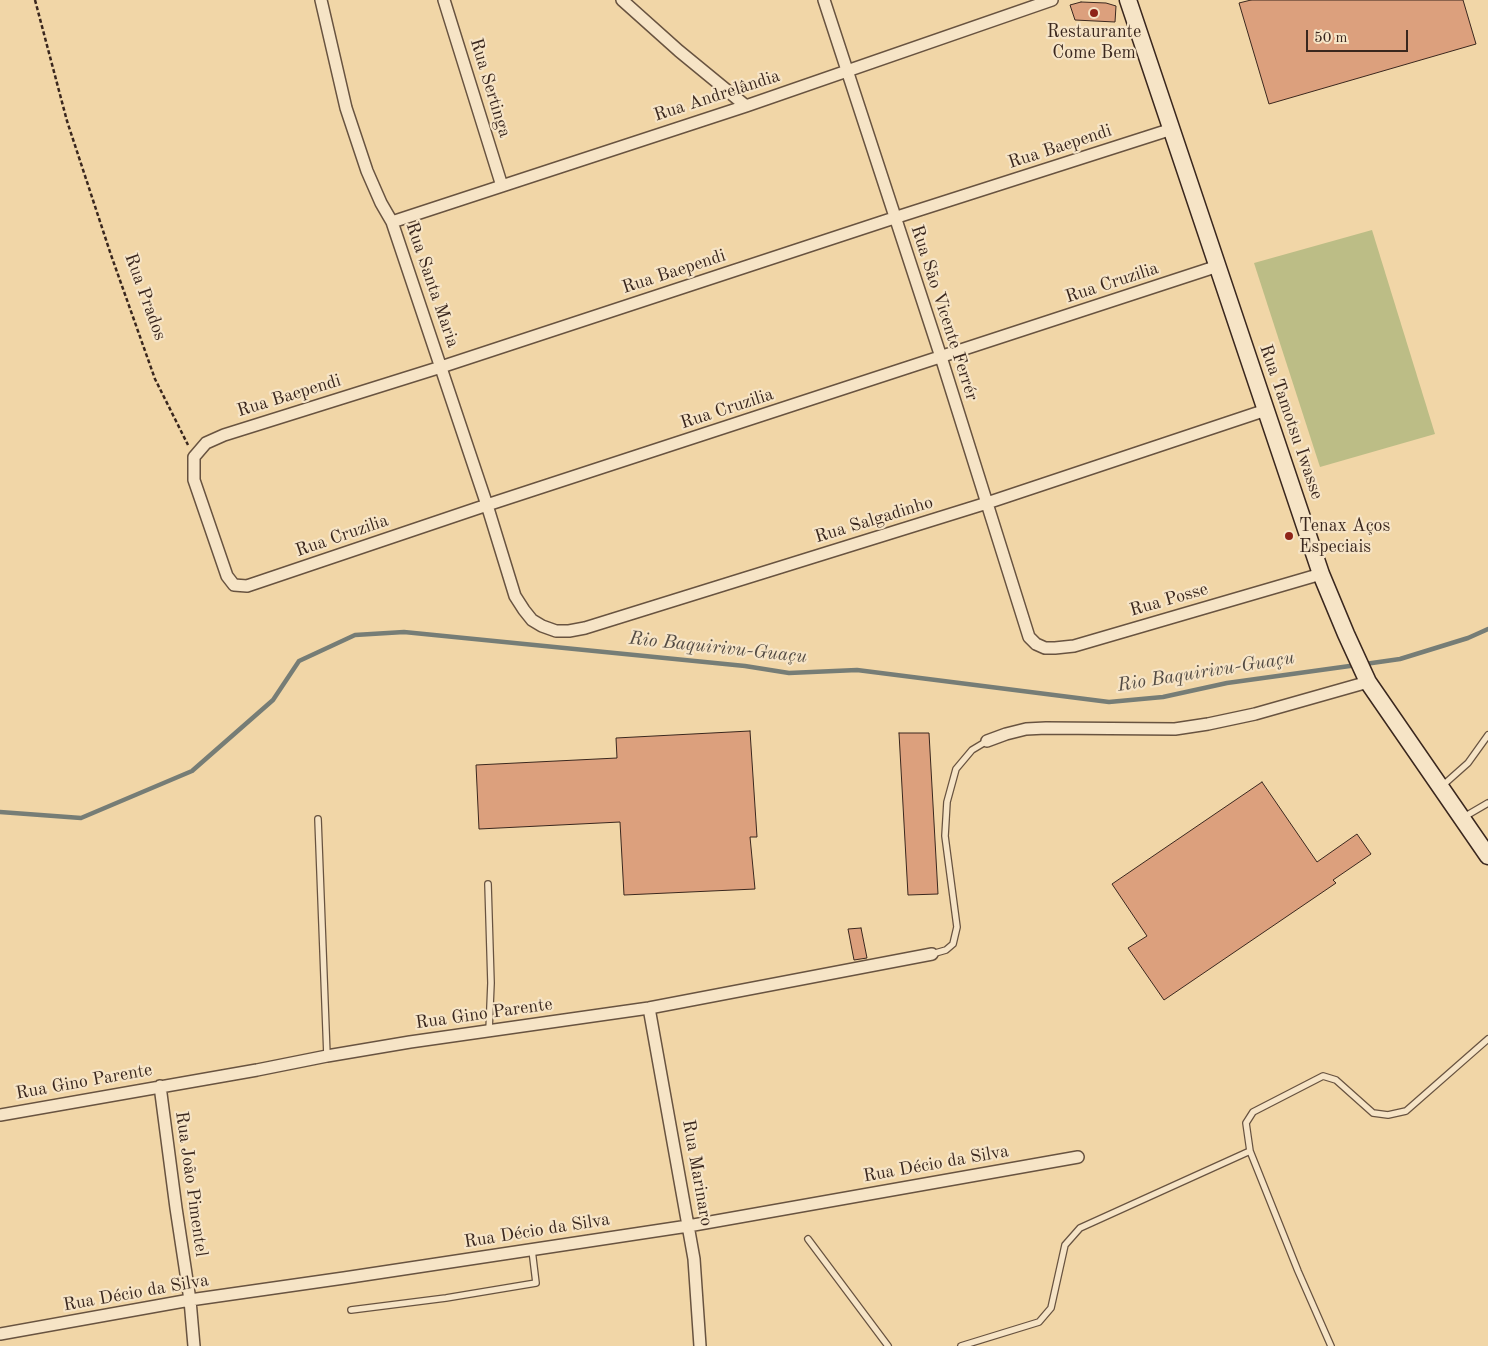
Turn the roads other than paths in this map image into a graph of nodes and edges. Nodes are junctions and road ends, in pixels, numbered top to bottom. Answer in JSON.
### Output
{"nodes":[{"id":1,"x":321,"y":0,"type":"edge"},
{"id":2,"x":444,"y":0,"type":"edge"},
{"id":3,"x":622,"y":0,"type":"edge"},
{"id":4,"x":824,"y":0,"type":"edge"},
{"id":5,"x":1052,"y":0,"type":"edge"},
{"id":6,"x":1128,"y":0,"type":"edge"},
{"id":7,"x":847,"y":70,"type":"junction"},
{"id":8,"x":746,"y":106,"type":"junction"},
{"id":9,"x":1172,"y":129,"type":"junction"},
{"id":10,"x":502,"y":186,"type":"junction"},
{"id":11,"x":894,"y":218,"type":"junction"},
{"id":12,"x":392,"y":222,"type":"junction"},
{"id":13,"x":1218,"y":266,"type":"junction"},
{"id":14,"x":940,"y":357,"type":"junction"},
{"id":15,"x":441,"y":367,"type":"junction"},
{"id":16,"x":1266,"y":410,"type":"junction"},
{"id":17,"x":987,"y":504,"type":"junction"},
{"id":18,"x":487,"y":506,"type":"junction"},
{"id":19,"x":1321,"y":574,"type":"junction"},
{"id":20,"x":512,"y":582,"type":"joint"},
{"id":21,"x":247,"y":586,"type":"joint"},
{"id":22,"x":1030,"y":637,"type":"joint"},
{"id":23,"x":1367,"y":680,"type":"junction"},
{"id":24,"x":1488,"y":735,"type":"edge"},
{"id":25,"x":987,"y":741,"type":"joint"},
{"id":26,"x":1441,"y":788,"type":"junction"},
{"id":27,"x":1488,"y":803,"type":"edge"},
{"id":28,"x":1462,"y":818,"type":"junction"},
{"id":29,"x":318,"y":819,"type":"dead end"},
{"id":30,"x":1488,"y":856,"type":"edge"},
{"id":31,"x":488,"y":884,"type":"dead end"},
{"id":32,"x":932,"y":954,"type":"joint"},
{"id":33,"x":649,"y":1008,"type":"junction"},
{"id":34,"x":489,"y":1031,"type":"junction"},
{"id":35,"x":1488,"y":1039,"type":"edge"},
{"id":36,"x":327,"y":1056,"type":"junction"},
{"id":37,"x":160,"y":1086,"type":"junction"},
{"id":38,"x":0,"y":1115,"type":"edge"},
{"id":39,"x":1250,"y":1152,"type":"junction"},
{"id":40,"x":1078,"y":1157,"type":"dead end"},
{"id":41,"x":688,"y":1226,"type":"junction"},
{"id":42,"x":808,"y":1239,"type":"dead end"},
{"id":43,"x":532,"y":1250,"type":"junction"},
{"id":44,"x":190,"y":1300,"type":"junction"},
{"id":45,"x":352,"y":1310,"type":"dead end"},
{"id":46,"x":0,"y":1334,"type":"edge"},
{"id":47,"x":194,"y":1346,"type":"edge"},
{"id":48,"x":700,"y":1346,"type":"edge"},
{"id":49,"x":888,"y":1346,"type":"edge"},
{"id":50,"x":962,"y":1346,"type":"edge"},
{"id":51,"x":1331,"y":1346,"type":"edge"}],
"edges":[{"from":1,"to":12,"type":"street","name":"Rua Santa Maria"},
{"from":2,"to":10,"type":"street","name":"Rua Sertinga"},
{"from":3,"to":8,"type":"street"},
{"from":4,"to":7,"type":"street","name":"Rua São Vicente Ferrér"},
{"from":5,"to":7,"type":"street","name":"Rua Andrelândia"},
{"from":6,"to":9,"type":"street","name":"Rua Tamotsu Iwasse"},
{"from":7,"to":8,"type":"street","name":"Rua Andrelândia"},
{"from":7,"to":11,"type":"street","name":"Rua São Vicente Ferrér"},
{"from":8,"to":10,"type":"street","name":"Rua Andrelândia"},
{"from":9,"to":11,"type":"street","name":"Rua Baependi"},
{"from":9,"to":13,"type":"street","name":"Rua Tamotsu Iwasse"},
{"from":10,"to":12,"type":"street","name":"Rua Andrelândia"},
{"from":11,"to":14,"type":"street","name":"Rua São Vicente Ferrér"},
{"from":11,"to":15,"type":"street","name":"Rua Baependi"},
{"from":12,"to":15,"type":"street","name":"Rua Santa Maria"},
{"from":13,"to":14,"type":"street","name":"Rua Cruzilia"},
{"from":13,"to":16,"type":"street","name":"Rua Tamotsu Iwasse"},
{"from":14,"to":17,"type":"street","name":"Rua São Vicente Ferrér"},
{"from":14,"to":18,"type":"street","name":"Rua Cruzilia"},
{"from":15,"to":18,"type":"street","name":"Rua Santa Maria"},
{"from":15,"to":21,"type":"street","name":"Rua Baependi"},
{"from":16,"to":17,"type":"street","name":"Rua Salgadinho"},
{"from":16,"to":19,"type":"street","name":"Rua Tamotsu Iwasse"},
{"from":17,"to":20,"type":"street","name":"Rua Salgadinho"},
{"from":17,"to":22,"type":"street","name":"Rua São Vicente Ferrér"},
{"from":18,"to":20,"type":"street","name":"Rua Santa Maria"},
{"from":18,"to":21,"type":"street","name":"Rua Cruzilia"},
{"from":19,"to":22,"type":"street","name":"Rua Posse"},
{"from":19,"to":23,"type":"street","name":"Rua Tamotsu Iwasse"},
{"from":23,"to":25,"type":"street"},
{"from":23,"to":26,"type":"street","name":"Rua Tamotsu Iwasse"},
{"from":24,"to":26,"type":"lane"},
{"from":25,"to":32,"type":"lane","name":"Rua Gino Parente"},
{"from":26,"to":28,"type":"street","name":"Rua Tamotsu Iwasse"},
{"from":27,"to":28,"type":"lane"},
{"from":28,"to":30,"type":"street","name":"Rua Tamotsu Iwasse"},
{"from":29,"to":36,"type":"lane"},
{"from":31,"to":34,"type":"lane"},
{"from":32,"to":33,"type":"street","name":"Rua Gino Parente"},
{"from":33,"to":34,"type":"street","name":"Rua Gino Parente"},
{"from":33,"to":41,"type":"street","name":"Rua Marinaro"},
{"from":34,"to":36,"type":"street","name":"Rua Gino Parente"},
{"from":35,"to":39,"type":"lane"},
{"from":36,"to":37,"type":"street","name":"Rua Gino Parente"},
{"from":37,"to":38,"type":"street","name":"Rua Gino Parente"},
{"from":37,"to":44,"type":"street","name":"Rua João Pimentel"},
{"from":39,"to":50,"type":"lane"},
{"from":39,"to":51,"type":"lane"},
{"from":40,"to":41,"type":"street","name":"Rua Décio da Silva"},
{"from":41,"to":43,"type":"street","name":"Rua Décio da Silva"},
{"from":41,"to":48,"type":"street","name":"Rua Marinaro"},
{"from":42,"to":49,"type":"lane"},
{"from":43,"to":44,"type":"street","name":"Rua Décio da Silva"},
{"from":43,"to":45,"type":"lane"},
{"from":44,"to":46,"type":"street","name":"Rua Décio da Silva"},
{"from":44,"to":47,"type":"street","name":"Rua João Pimentel"}]}
